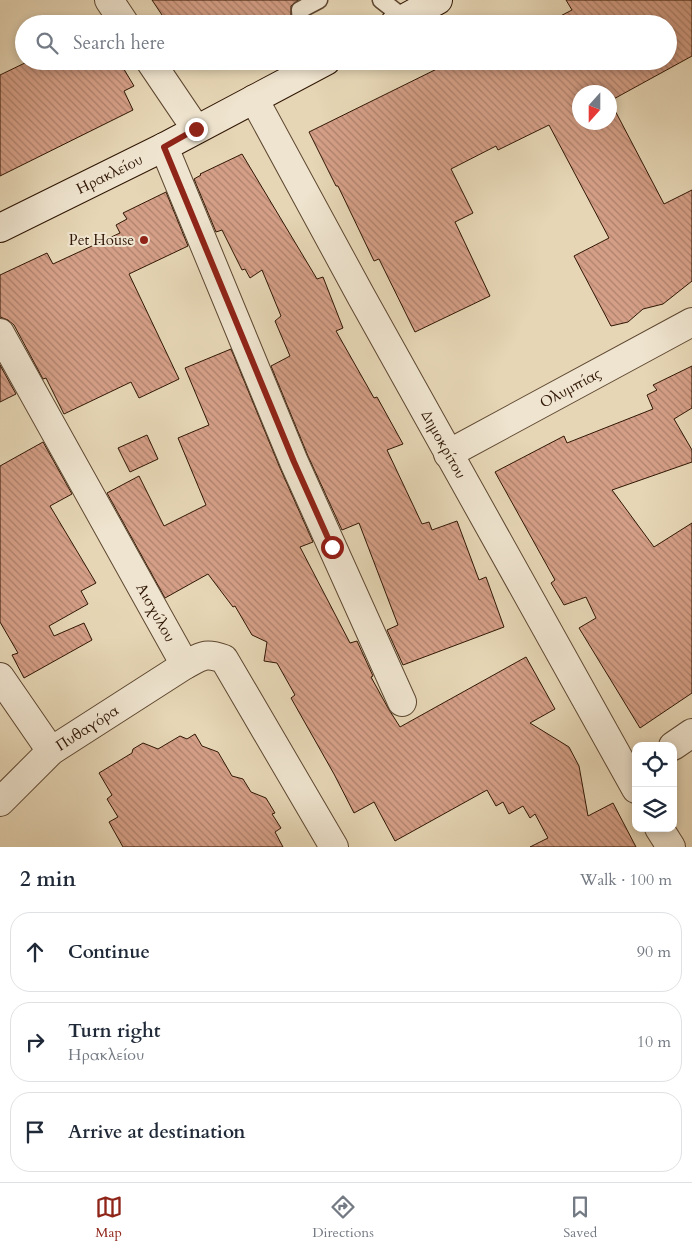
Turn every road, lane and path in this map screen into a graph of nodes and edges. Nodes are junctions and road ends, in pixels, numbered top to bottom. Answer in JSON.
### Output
{"nodes":[{"id":1,"x":109,"y":0,"type":"edge"},
{"id":2,"x":319,"y":0,"type":"edge"},
{"id":3,"x":381,"y":0,"type":"edge"},
{"id":4,"x":438,"y":0,"type":"edge"},
{"id":5,"x":119,"y":15,"type":"edge"},
{"id":6,"x":300,"y":15,"type":"edge"},
{"id":7,"x":395,"y":15,"type":"edge"},
{"id":8,"x":411,"y":15,"type":"edge"},
{"id":9,"x":156,"y":70,"type":"edge"},
{"id":10,"x":303,"y":70,"type":"edge"},
{"id":11,"x":254,"y":99,"type":"junction"},
{"id":12,"x":196,"y":129,"type":"junction"},
{"id":13,"x":164,"y":147,"type":"junction"},
{"id":14,"x":0,"y":228,"type":"edge"},
{"id":15,"x":692,"y":322,"type":"edge"},
{"id":16,"x":0,"y":333,"type":"edge"},
{"id":17,"x":448,"y":454,"type":"junction"},
{"id":18,"x":184,"y":665,"type":"junction"},
{"id":19,"x":0,"y":678,"type":"edge"},
{"id":20,"x":402,"y":702,"type":"dead end"},
{"id":21,"x":692,"y":733,"type":"edge"},
{"id":22,"x":677,"y":743,"type":"edge"},
{"id":23,"x":51,"y":751,"type":"junction"},
{"id":24,"x":632,"y":776,"type":"edge"},
{"id":25,"x":0,"y":802,"type":"edge"},
{"id":26,"x":661,"y":832,"type":"edge"},
{"id":27,"x":334,"y":847,"type":"edge"},
{"id":28,"x":670,"y":847,"type":"edge"}],
"edges":[{"from":1,"to":5,"type":"street"},
{"from":2,"to":6,"type":"lane"},
{"from":3,"to":7,"type":"lane"},
{"from":4,"to":8,"type":"street"},
{"from":9,"to":12,"type":"street"},
{"from":10,"to":11,"type":"street","name":"Ηρακλείου"},
{"from":11,"to":12,"type":"street","name":"Ηρακλείου"},
{"from":11,"to":17,"type":"street","name":"Δημοκρίτου"},
{"from":12,"to":13,"type":"street","name":"Ηρακλείου"},
{"from":13,"to":14,"type":"street","name":"Ηρακλείου"},
{"from":13,"to":20,"type":"street"},
{"from":15,"to":17,"type":"street","name":"Ολυμπίας"},
{"from":16,"to":18,"type":"street","name":"Αισχύλου"},
{"from":17,"to":24,"type":"street","name":"Δημοκρίτου"},
{"from":18,"to":23,"type":"street","name":"Πυθαγόρα"},
{"from":18,"to":27,"type":"street"},
{"from":19,"to":23,"type":"street"},
{"from":21,"to":22,"type":"street"},
{"from":23,"to":25,"type":"street","name":"Πυθαγόρα"},
{"from":26,"to":28,"type":"street"}]}
